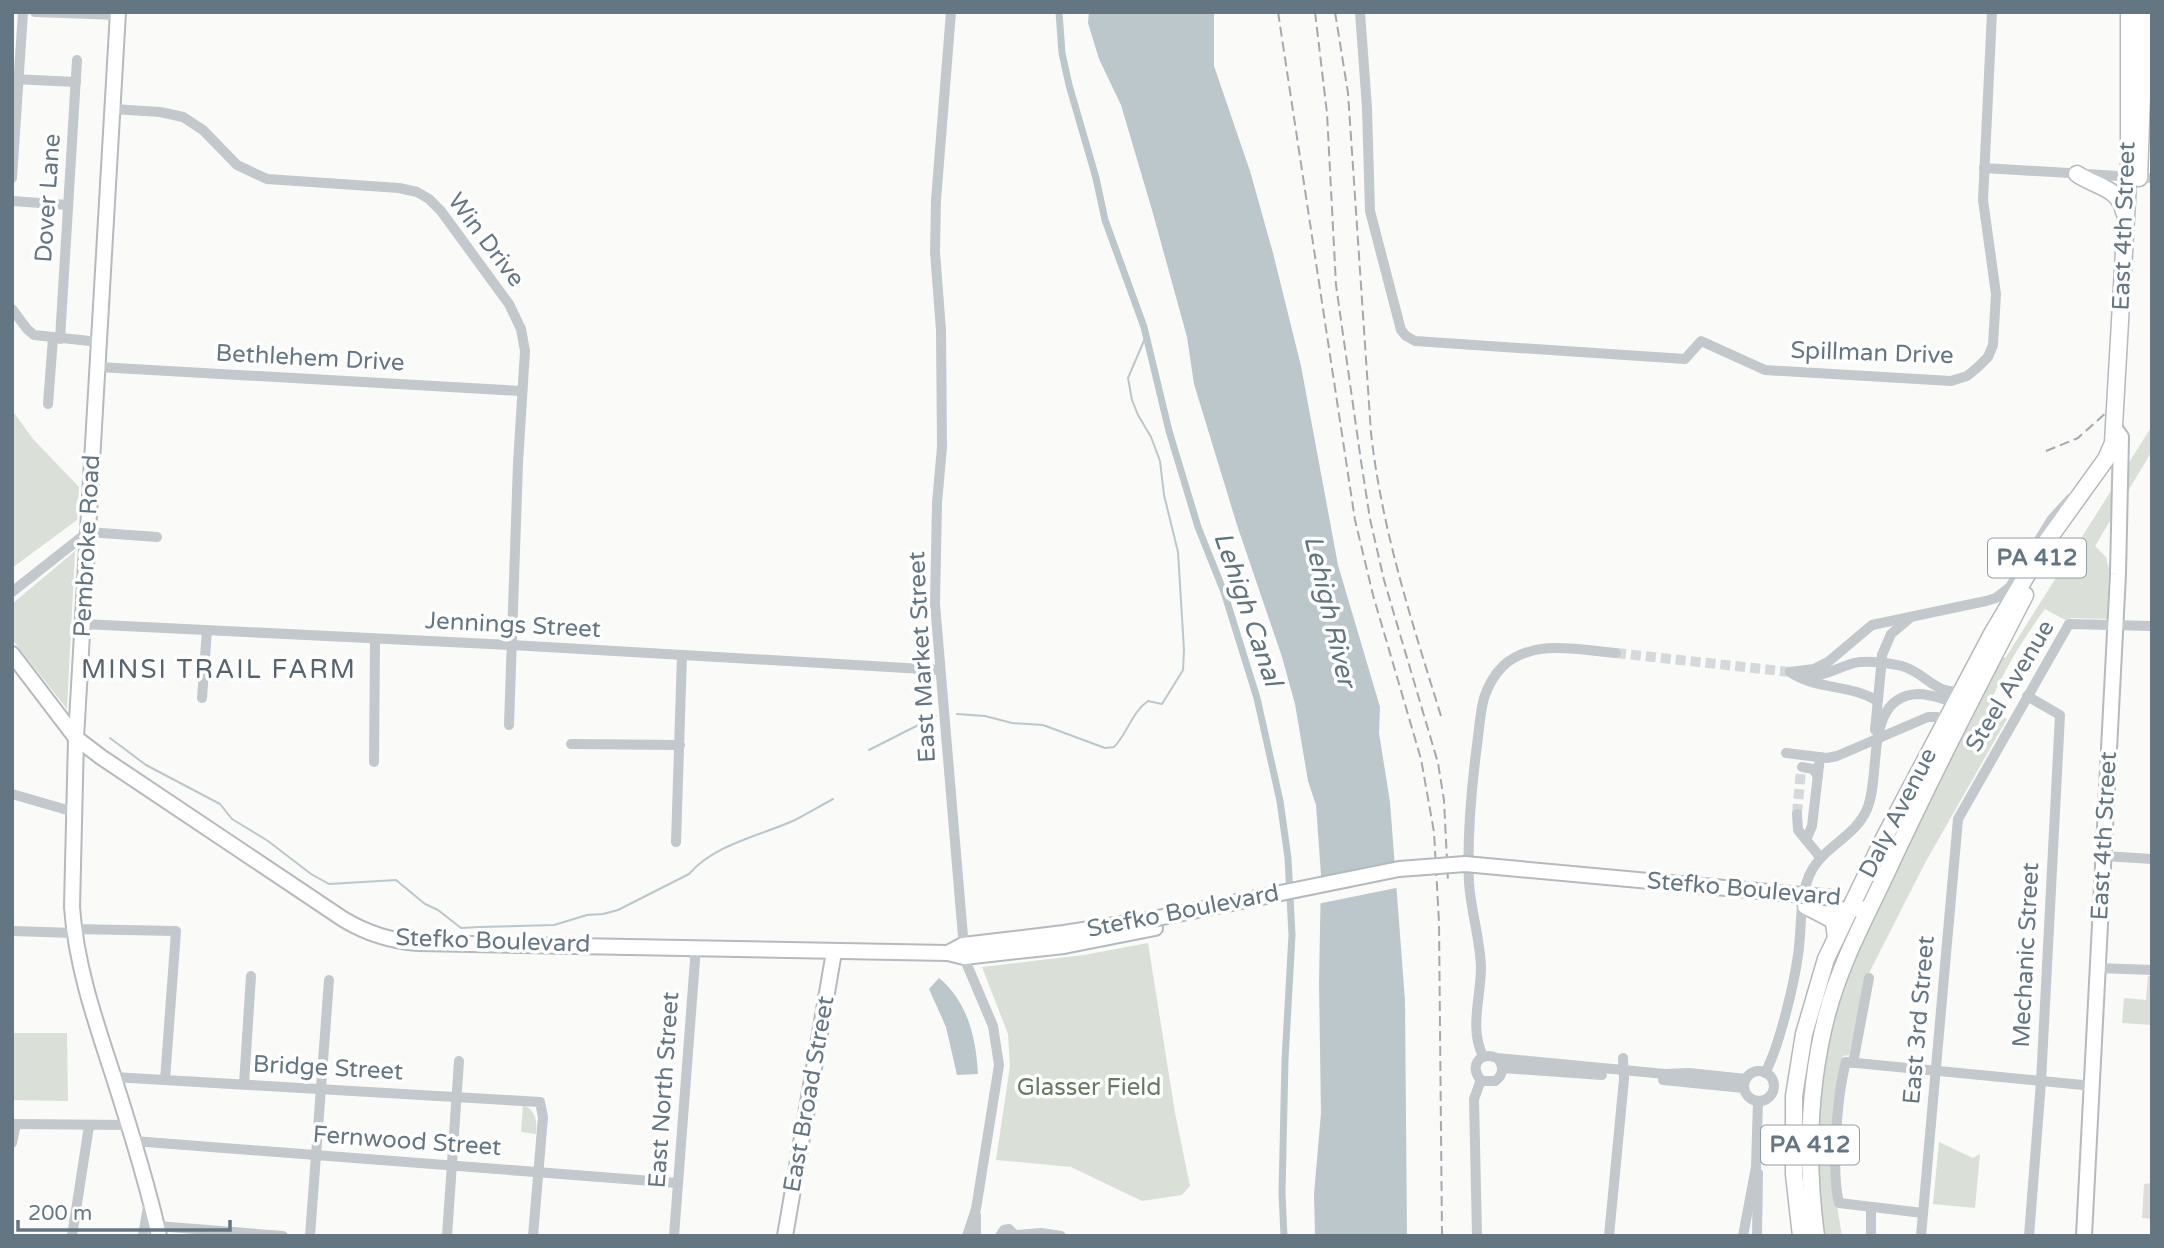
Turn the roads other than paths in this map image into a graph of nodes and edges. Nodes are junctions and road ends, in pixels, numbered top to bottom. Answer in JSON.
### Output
{"nodes":[{"id":1,"x":23,"y":12,"type":"edge"},
{"id":2,"x":35,"y":12,"type":"edge"},
{"id":3,"x":951,"y":12,"type":"edge"},
{"id":4,"x":1360,"y":12,"type":"edge"},
{"id":5,"x":1992,"y":12,"type":"edge"},
{"id":6,"x":2129,"y":12,"type":"edge"},
{"id":7,"x":2145,"y":12,"type":"edge"},
{"id":8,"x":67,"y":13,"type":"edge"},
{"id":9,"x":118,"y":14,"type":"edge"},
{"id":10,"x":77,"y":60,"type":"dead end"},
{"id":11,"x":15,"y":79,"type":"edge"},
{"id":12,"x":76,"y":82,"type":"junction"},
{"id":13,"x":113,"y":109,"type":"junction"},
{"id":14,"x":1984,"y":168,"type":"junction"},
{"id":15,"x":2077,"y":174,"type":"junction"},
{"id":16,"x":12,"y":178,"type":"edge"},
{"id":17,"x":2139,"y":178,"type":"edge"},
{"id":18,"x":12,"y":201,"type":"edge"},
{"id":19,"x":68,"y":205,"type":"junction"},
{"id":20,"x":2126,"y":223,"type":"junction"},
{"id":21,"x":12,"y":309,"type":"edge"},
{"id":22,"x":57,"y":338,"type":"junction"},
{"id":23,"x":99,"y":342,"type":"junction"},
{"id":24,"x":98,"y":367,"type":"junction"},
{"id":25,"x":521,"y":391,"type":"junction"},
{"id":26,"x":48,"y":404,"type":"dead end"},
{"id":27,"x":2120,"y":410,"type":"junction"},
{"id":28,"x":2093,"y":477,"type":"junction"},
{"id":29,"x":88,"y":532,"type":"junction"},
{"id":30,"x":157,"y":537,"type":"dead end"},
{"id":31,"x":12,"y":592,"type":"edge"},
{"id":32,"x":1919,"y":615,"type":"junction"},
{"id":33,"x":83,"y":624,"type":"junction"},
{"id":34,"x":2115,"y":624,"type":"junction"},
{"id":35,"x":2152,"y":626,"type":"edge"},
{"id":36,"x":207,"y":630,"type":"junction"},
{"id":37,"x":375,"y":639,"type":"junction"},
{"id":38,"x":512,"y":645,"type":"junction"},
{"id":39,"x":1616,"y":653,"type":"tunnel mouth"},
{"id":40,"x":12,"y":654,"type":"edge"},
{"id":41,"x":682,"y":655,"type":"junction"},
{"id":42,"x":940,"y":670,"type":"junction"},
{"id":43,"x":1794,"y":672,"type":"junction"},
{"id":44,"x":2027,"y":696,"type":"junction"},
{"id":45,"x":202,"y":698,"type":"dead end"},
{"id":46,"x":1964,"y":698,"type":"junction"},
{"id":47,"x":1877,"y":701,"type":"junction"},
{"id":48,"x":1946,"y":721,"type":"junction"},
{"id":49,"x":509,"y":725,"type":"dead end"},
{"id":50,"x":76,"y":738,"type":"junction"},
{"id":51,"x":1877,"y":739,"type":"junction"},
{"id":52,"x":1951,"y":741,"type":"junction"},
{"id":53,"x":571,"y":744,"type":"dead end"},
{"id":54,"x":680,"y":745,"type":"junction"},
{"id":55,"x":1788,"y":754,"type":"dead end"},
{"id":56,"x":1819,"y":757,"type":"junction"},
{"id":57,"x":374,"y":762,"type":"dead end"},
{"id":58,"x":1802,"y":764,"type":"junction"},
{"id":59,"x":1818,"y":776,"type":"junction"},
{"id":60,"x":12,"y":794,"type":"edge"},
{"id":61,"x":1963,"y":808,"type":"joint"},
{"id":62,"x":74,"y":812,"type":"junction"},
{"id":63,"x":1797,"y":814,"type":"tunnel mouth"},
{"id":64,"x":1806,"y":840,"type":"junction"},
{"id":65,"x":676,"y":842,"type":"dead end"},
{"id":66,"x":2104,"y":856,"type":"junction"},
{"id":67,"x":1820,"y":857,"type":"junction"},
{"id":68,"x":2152,"y":859,"type":"edge"},
{"id":69,"x":1805,"y":905,"type":"joint"},
{"id":70,"x":1840,"y":907,"type":"junction"},
{"id":71,"x":1869,"y":908,"type":"junction"},
{"id":72,"x":1154,"y":923,"type":"junction"},
{"id":73,"x":12,"y":931,"type":"edge"},
{"id":74,"x":74,"y":931,"type":"junction"},
{"id":75,"x":696,"y":947,"type":"junction"},
{"id":76,"x":964,"y":951,"type":"junction"},
{"id":77,"x":834,"y":952,"type":"junction"},
{"id":78,"x":2098,"y":968,"type":"junction"},
{"id":79,"x":2152,"y":970,"type":"edge"},
{"id":80,"x":251,"y":976,"type":"dead end"},
{"id":81,"x":1869,"y":978,"type":"dead end"},
{"id":82,"x":329,"y":980,"type":"dead end"},
{"id":83,"x":1483,"y":1056,"type":"junction"},
{"id":84,"x":1623,"y":1058,"type":"dead end"},
{"id":85,"x":459,"y":1061,"type":"dead end"},
{"id":86,"x":1849,"y":1062,"type":"junction"},
{"id":87,"x":1500,"y":1063,"type":"junction"},
{"id":88,"x":1935,"y":1072,"type":"junction"},
{"id":89,"x":1623,"y":1073,"type":"junction"},
{"id":90,"x":1765,"y":1073,"type":"junction"},
{"id":91,"x":113,"y":1077,"type":"junction"},
{"id":92,"x":165,"y":1080,"type":"junction"},
{"id":93,"x":1481,"y":1080,"type":"junction"},
{"id":94,"x":2041,"y":1082,"type":"junction"},
{"id":95,"x":1745,"y":1083,"type":"junction"},
{"id":96,"x":244,"y":1084,"type":"junction"},
{"id":97,"x":2093,"y":1086,"type":"junction"},
{"id":98,"x":322,"y":1089,"type":"junction"},
{"id":99,"x":457,"y":1097,"type":"junction"},
{"id":100,"x":1759,"y":1101,"type":"junction"},
{"id":101,"x":14,"y":1124,"type":"edge"},
{"id":102,"x":129,"y":1125,"type":"junction"},
{"id":103,"x":89,"y":1126,"type":"junction"},
{"id":104,"x":134,"y":1141,"type":"junction"},
{"id":105,"x":12,"y":1143,"type":"edge"},
{"id":106,"x":316,"y":1156,"type":"junction"},
{"id":107,"x":452,"y":1166,"type":"junction"},
{"id":108,"x":1756,"y":1167,"type":"junction"},
{"id":109,"x":538,"y":1172,"type":"junction"},
{"id":110,"x":678,"y":1183,"type":"junction"},
{"id":111,"x":149,"y":1200,"type":"junction"},
{"id":112,"x":1871,"y":1208,"type":"junction"},
{"id":113,"x":975,"y":1209,"type":"junction"},
{"id":114,"x":1923,"y":1213,"type":"junction"},
{"id":115,"x":158,"y":1231,"type":"edge"},
{"id":116,"x":72,"y":1236,"type":"edge"},
{"id":117,"x":143,"y":1236,"type":"edge"},
{"id":118,"x":283,"y":1236,"type":"edge"},
{"id":119,"x":310,"y":1236,"type":"edge"},
{"id":120,"x":447,"y":1236,"type":"edge"},
{"id":121,"x":533,"y":1236,"type":"edge"},
{"id":122,"x":674,"y":1236,"type":"edge"},
{"id":123,"x":785,"y":1236,"type":"edge"},
{"id":124,"x":967,"y":1236,"type":"edge"},
{"id":125,"x":976,"y":1236,"type":"edge"},
{"id":126,"x":1000,"y":1236,"type":"edge"},
{"id":127,"x":1016,"y":1236,"type":"edge"},
{"id":128,"x":1061,"y":1236,"type":"edge"},
{"id":129,"x":1477,"y":1236,"type":"edge"},
{"id":130,"x":1609,"y":1236,"type":"edge"},
{"id":131,"x":1743,"y":1236,"type":"edge"},
{"id":132,"x":1757,"y":1236,"type":"edge"},
{"id":133,"x":1801,"y":1236,"type":"edge"},
{"id":134,"x":1816,"y":1236,"type":"edge"},
{"id":135,"x":1871,"y":1236,"type":"edge"},
{"id":136,"x":1921,"y":1236,"type":"edge"},
{"id":137,"x":2029,"y":1236,"type":"edge"},
{"id":138,"x":2084,"y":1236,"type":"edge"}],
"edges":[{"from":1,"to":11,"type":"street"},
{"from":2,"to":8,"type":"street"},
{"from":3,"to":42,"type":"street","name":"East Market Street"},
{"from":4,"to":14,"type":"street","name":"Spillman Drive"},
{"from":5,"to":14,"type":"street","name":"Spillman Drive"},
{"from":6,"to":17,"type":"highway","name":"East 4th Street","number":"PA 412"},
{"from":7,"to":17,"type":"highway","name":"East 4th Street","number":"PA 412"},
{"from":8,"to":9,"type":"street"},
{"from":9,"to":13,"type":"main road","name":"Pembroke Road"},
{"from":10,"to":12,"type":"street","name":"Dover Lane"},
{"from":11,"to":12,"type":"street"},
{"from":11,"to":16,"type":"street"},
{"from":12,"to":19,"type":"street","name":"Dover Lane"},
{"from":13,"to":23,"type":"main road","name":"Pembroke Road"},
{"from":13,"to":25,"type":"street","name":"Win Drive"},
{"from":14,"to":15,"type":"street"},
{"from":15,"to":17,"type":"street"},
{"from":15,"to":20,"type":"highway"},
{"from":17,"to":20,"type":"highway","name":"East 4th Street","number":"PA 412"},
{"from":17,"to":27,"type":"highway","name":"East 4th Street","number":"PA 412"},
{"from":18,"to":19,"type":"street"},
{"from":19,"to":22,"type":"street","name":"Dover Lane"},
{"from":20,"to":27,"type":"highway","name":"East 4th Street","number":"PA 412"},
{"from":21,"to":22,"type":"street"},
{"from":22,"to":23,"type":"street"},
{"from":22,"to":26,"type":"street","name":"Dover Lane"},
{"from":23,"to":24,"type":"main road","name":"Pembroke Road"},
{"from":24,"to":25,"type":"street","name":"Bethlehem Drive"},
{"from":24,"to":29,"type":"main road","name":"Pembroke Road"},
{"from":25,"to":38,"type":"street","name":"Win Drive"},
{"from":27,"to":28,"type":"highway","name":"Daly Avenue","number":"PA 412"},
{"from":27,"to":34,"type":"main road","name":"East 4th Street"},
{"from":27,"to":46,"type":"highway","name":"Daly Avenue","number":"PA 412"},
{"from":28,"to":32,"type":"street"},
{"from":28,"to":46,"type":"highway","name":"Daly Avenue","number":"PA 412"},
{"from":29,"to":30,"type":"street"},
{"from":29,"to":31,"type":"street"},
{"from":29,"to":33,"type":"main road","name":"Pembroke Road"},
{"from":32,"to":43,"type":"street"},
{"from":32,"to":47,"type":"street","bridge":true},
{"from":33,"to":36,"type":"street","name":"Jennings Street"},
{"from":33,"to":50,"type":"main road","name":"Pembroke Road"},
{"from":34,"to":35,"type":"street"},
{"from":34,"to":44,"type":"street","name":"Steel Avenue"},
{"from":34,"to":66,"type":"main road","name":"East 4th Street"},
{"from":36,"to":37,"type":"street","name":"Jennings Street"},
{"from":36,"to":45,"type":"street"},
{"from":37,"to":38,"type":"street","name":"Jennings Street"},
{"from":37,"to":57,"type":"street"},
{"from":38,"to":41,"type":"street","name":"Jennings Street"},
{"from":38,"to":49,"type":"street","name":"Win Drive"},
{"from":39,"to":83,"type":"street"},
{"from":40,"to":50,"type":"main road","name":"Stefko Boulevard"},
{"from":41,"to":42,"type":"street","name":"Jennings Street"},
{"from":41,"to":54,"type":"street"},
{"from":42,"to":76,"type":"street","name":"East Market Street"},
{"from":43,"to":46,"type":"street"},
{"from":43,"to":47,"type":"street"},
{"from":44,"to":61,"type":"street","name":"Steel Avenue"},
{"from":44,"to":94,"type":"street","name":"Mechanic Street"},
{"from":46,"to":48,"type":"highway","name":"Daly Avenue","number":"PA 412"},
{"from":46,"to":51,"type":"street"},
{"from":46,"to":52,"type":"highway","name":"Daly Avenue","number":"PA 412"},
{"from":47,"to":51,"type":"street"},
{"from":48,"to":51,"type":"street"},
{"from":48,"to":52,"type":"street"},
{"from":48,"to":70,"type":"highway","name":"Daly Avenue","number":"PA 412"},
{"from":50,"to":62,"type":"main road","name":"Pembroke Road"},
{"from":50,"to":75,"type":"main road","name":"Stefko Boulevard"},
{"from":51,"to":56,"type":"street"},
{"from":51,"to":67,"type":"street"},
{"from":52,"to":71,"type":"highway","name":"Daly Avenue","number":"PA 412"},
{"from":53,"to":54,"type":"street"},
{"from":54,"to":65,"type":"street"},
{"from":55,"to":58,"type":"street"},
{"from":56,"to":58,"type":"street"},
{"from":56,"to":59,"type":"street"},
{"from":58,"to":59,"type":"street"},
{"from":59,"to":64,"type":"street"},
{"from":60,"to":62,"type":"street"},
{"from":61,"to":88,"type":"street","name":"East 3rd Street"},
{"from":62,"to":74,"type":"main road","name":"Pembroke Road"},
{"from":63,"to":64,"type":"street"},
{"from":64,"to":67,"type":"street"},
{"from":66,"to":68,"type":"street"},
{"from":66,"to":78,"type":"main road","name":"East 4th Street"},
{"from":67,"to":90,"type":"street"},
{"from":69,"to":70,"type":"highway"},
{"from":69,"to":72,"type":"main road","name":"Stefko Boulevard"},
{"from":70,"to":71,"type":"main road","name":"Stefko Boulevard"},
{"from":70,"to":72,"type":"main road","name":"Stefko Boulevard","bridge":true},
{"from":70,"to":133,"type":"highway","number":"PA 412"},
{"from":71,"to":134,"type":"highway","name":"Daly Avenue","number":"PA 412"},
{"from":72,"to":76,"type":"main road","name":"Stefko Boulevard"},
{"from":73,"to":74,"type":"street"},
{"from":74,"to":91,"type":"main road","name":"Pembroke Road"},
{"from":74,"to":92,"type":"street"},
{"from":75,"to":77,"type":"main road","name":"Stefko Boulevard"},
{"from":75,"to":110,"type":"street","name":"East North Street"},
{"from":76,"to":77,"type":"main road","name":"Stefko Boulevard"},
{"from":76,"to":113,"type":"street","name":"East Market Street"},
{"from":77,"to":123,"type":"main road","name":"East Broad Street"},
{"from":78,"to":79,"type":"street"},
{"from":78,"to":97,"type":"main road","name":"East 4th Street"},
{"from":80,"to":96,"type":"street"},
{"from":81,"to":86,"type":"street"},
{"from":82,"to":98,"type":"street"},
{"from":83,"to":87,"type":"street"},
{"from":83,"to":93,"type":"street"},
{"from":84,"to":89,"type":"street"},
{"from":85,"to":99,"type":"street"},
{"from":86,"to":88,"type":"street"},
{"from":86,"to":112,"type":"street"},
{"from":87,"to":89,"type":"street"},
{"from":87,"to":93,"type":"street"},
{"from":88,"to":94,"type":"street"},
{"from":88,"to":114,"type":"street","name":"East 3rd Street"},
{"from":89,"to":95,"type":"street"},
{"from":89,"to":130,"type":"street"},
{"from":90,"to":95,"type":"street"},
{"from":90,"to":100,"type":"street"},
{"from":91,"to":92,"type":"street","name":"Bridge Street"},
{"from":91,"to":102,"type":"main road","name":"Pembroke Road"},
{"from":92,"to":96,"type":"street","name":"Bridge Street"},
{"from":93,"to":129,"type":"street"},
{"from":94,"to":97,"type":"street"},
{"from":94,"to":137,"type":"street","name":"Mechanic Street"},
{"from":95,"to":100,"type":"street"},
{"from":96,"to":98,"type":"street","name":"Bridge Street"},
{"from":97,"to":138,"type":"main road","name":"East 4th Street"},
{"from":98,"to":99,"type":"street","name":"Bridge Street"},
{"from":98,"to":106,"type":"street"},
{"from":99,"to":107,"type":"street"},
{"from":99,"to":109,"type":"street","name":"Bridge Street"},
{"from":100,"to":108,"type":"street"},
{"from":101,"to":103,"type":"street"},
{"from":101,"to":105,"type":"street"},
{"from":102,"to":103,"type":"street"},
{"from":102,"to":104,"type":"main road","name":"Pembroke Road"},
{"from":103,"to":116,"type":"street"},
{"from":104,"to":106,"type":"street","name":"Fernwood Street"},
{"from":104,"to":111,"type":"main road","name":"Pembroke Road"},
{"from":106,"to":107,"type":"street","name":"Fernwood Street"},
{"from":106,"to":119,"type":"street"},
{"from":107,"to":109,"type":"street","name":"Fernwood Street"},
{"from":107,"to":120,"type":"street"},
{"from":108,"to":131,"type":"street"},
{"from":108,"to":132,"type":"street"},
{"from":109,"to":110,"type":"street","name":"Fernwood Street"},
{"from":109,"to":121,"type":"street"},
{"from":110,"to":122,"type":"street","name":"East North Street"},
{"from":111,"to":115,"type":"main road","name":"Pembroke Road"},
{"from":111,"to":117,"type":"street"},
{"from":112,"to":114,"type":"street"},
{"from":112,"to":135,"type":"street"},
{"from":113,"to":124,"type":"street","name":"East Market Street"},
{"from":113,"to":125,"type":"street","name":"East Market Street"},
{"from":114,"to":136,"type":"street","name":"East 3rd Street"},
{"from":115,"to":118,"type":"street"},
{"from":126,"to":127,"type":"street"},
{"from":127,"to":128,"type":"street"}]}
